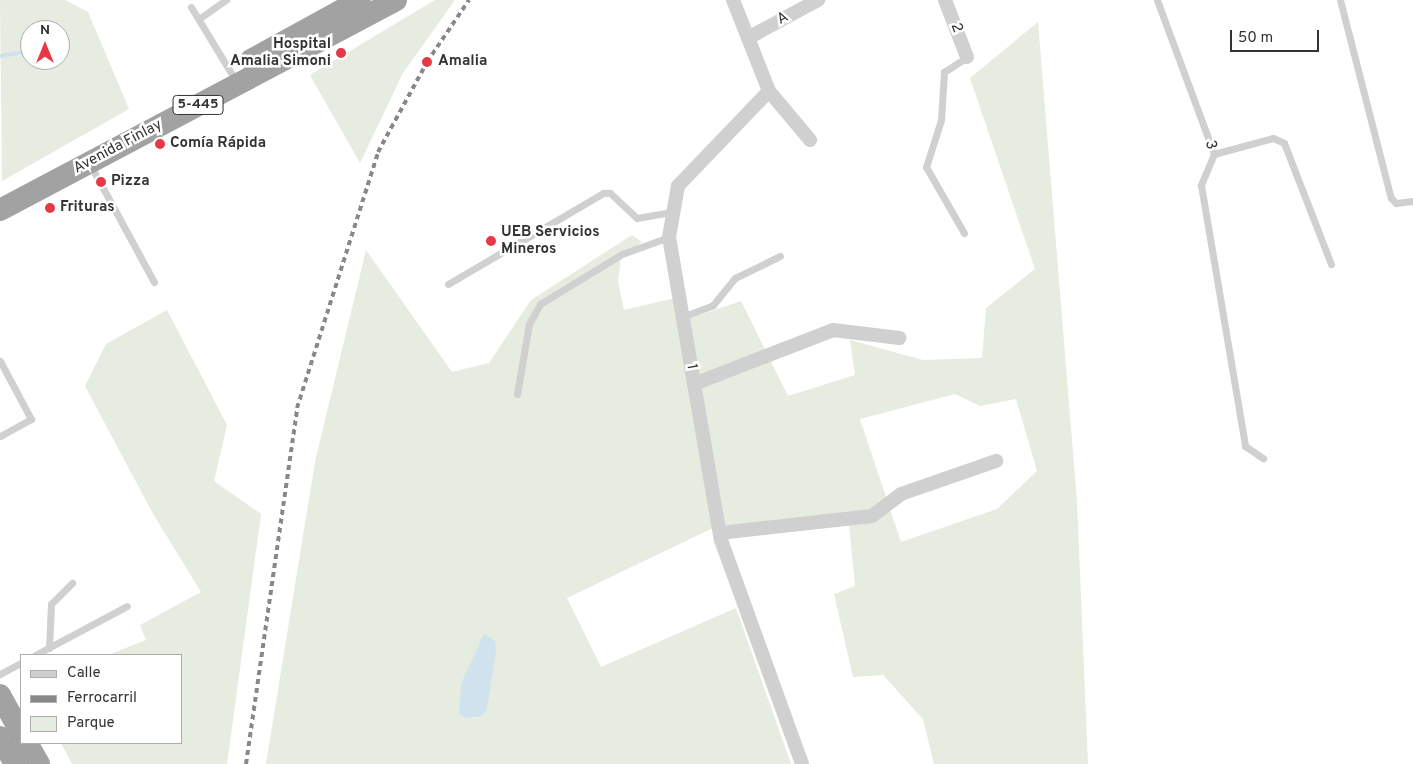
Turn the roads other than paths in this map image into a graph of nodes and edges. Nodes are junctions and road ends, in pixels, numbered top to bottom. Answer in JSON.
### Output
{"nodes":[{"id":1,"x":226,"y":0,"type":"edge"},
{"id":2,"x":360,"y":0,"type":"edge"},
{"id":3,"x":396,"y":0,"type":"edge"},
{"id":4,"x":733,"y":0,"type":"edge"},
{"id":5,"x":818,"y":0,"type":"edge"},
{"id":6,"x":945,"y":0,"type":"edge"},
{"id":7,"x":1157,"y":0,"type":"edge"},
{"id":8,"x":1340,"y":0,"type":"edge"},
{"id":9,"x":191,"y":7,"type":"dead end"},
{"id":10,"x":200,"y":18,"type":"junction"},
{"id":11,"x":748,"y":38,"type":"junction"},
{"id":12,"x":967,"y":57,"type":"joint"},
{"id":13,"x":234,"y":77,"type":"junction"},
{"id":14,"x":769,"y":91,"type":"junction"},
{"id":15,"x":810,"y":140,"type":"dead end"},
{"id":16,"x":1214,"y":154,"type":"junction"},
{"id":17,"x":90,"y":162,"type":"junction"},
{"id":18,"x":0,"y":196,"type":"edge"},
{"id":19,"x":1413,"y":201,"type":"edge"},
{"id":20,"x":0,"y":210,"type":"edge"},
{"id":21,"x":670,"y":212,"type":"junction"},
{"id":22,"x":964,"y":233,"type":"dead end"},
{"id":23,"x":668,"y":237,"type":"junction"},
{"id":24,"x":780,"y":256,"type":"dead end"},
{"id":25,"x":1331,"y":264,"type":"dead end"},
{"id":26,"x":154,"y":282,"type":"dead end"},
{"id":27,"x":448,"y":284,"type":"dead end"},
{"id":28,"x":682,"y":317,"type":"junction"},
{"id":29,"x":900,"y":338,"type":"dead end"},
{"id":30,"x":0,"y":361,"type":"edge"},
{"id":31,"x":694,"y":384,"type":"junction"},
{"id":32,"x":517,"y":394,"type":"dead end"},
{"id":33,"x":0,"y":436,"type":"edge"},
{"id":34,"x":1263,"y":458,"type":"dead end"},
{"id":35,"x":996,"y":461,"type":"dead end"},
{"id":36,"x":720,"y":533,"type":"junction"},
{"id":37,"x":72,"y":583,"type":"dead end"},
{"id":38,"x":127,"y":606,"type":"dead end"},
{"id":39,"x":49,"y":648,"type":"junction"},
{"id":40,"x":37,"y":654,"type":"edge"},
{"id":41,"x":20,"y":664,"type":"edge"},
{"id":42,"x":0,"y":674,"type":"edge"},
{"id":43,"x":0,"y":695,"type":"edge"},
{"id":44,"x":20,"y":731,"type":"edge"},
{"id":45,"x":0,"y":737,"type":"edge"},
{"id":46,"x":28,"y":744,"type":"edge"},
{"id":47,"x":15,"y":764,"type":"edge"},
{"id":48,"x":39,"y":764,"type":"edge"},
{"id":49,"x":802,"y":764,"type":"edge"}],
"edges":[{"from":1,"to":10,"type":"lane"},
{"from":2,"to":13,"type":"highway","name":"Avenida Finlay","number":"5-445"},
{"from":3,"to":13,"type":"highway","name":"Avenida Finlay","number":"5-445"},
{"from":4,"to":11,"type":"street"},
{"from":5,"to":11,"type":"street","name":"A"},
{"from":6,"to":12,"type":"street","name":"2"},
{"from":7,"to":16,"type":"lane","name":"3"},
{"from":8,"to":19,"type":"lane"},
{"from":9,"to":10,"type":"lane"},
{"from":10,"to":13,"type":"lane"},
{"from":11,"to":14,"type":"street"},
{"from":12,"to":22,"type":"lane"},
{"from":13,"to":17,"type":"highway","name":"Avenida Finlay","number":"5-445"},
{"from":13,"to":18,"type":"highway","name":"Avenida Finlay","number":"5-445"},
{"from":14,"to":15,"type":"street"},
{"from":14,"to":21,"type":"street","name":"1"},
{"from":16,"to":25,"type":"lane"},
{"from":16,"to":34,"type":"lane","name":"3"},
{"from":17,"to":20,"type":"highway","name":"Avenida Finlay","number":"5-445"},
{"from":17,"to":26,"type":"lane"},
{"from":21,"to":23,"type":"street","name":"1"},
{"from":21,"to":27,"type":"lane"},
{"from":23,"to":28,"type":"street","name":"1"},
{"from":23,"to":32,"type":"lane"},
{"from":24,"to":28,"type":"lane"},
{"from":28,"to":31,"type":"street","name":"1"},
{"from":29,"to":31,"type":"street"},
{"from":30,"to":33,"type":"lane"},
{"from":31,"to":36,"type":"street","name":"1"},
{"from":35,"to":36,"type":"street"},
{"from":36,"to":49,"type":"street","name":"1"},
{"from":37,"to":39,"type":"lane"},
{"from":38,"to":39,"type":"lane"},
{"from":39,"to":40,"type":"lane"},
{"from":41,"to":42,"type":"lane"},
{"from":43,"to":44,"type":"highway"},
{"from":45,"to":47,"type":"highway"},
{"from":46,"to":48,"type":"highway"}]}
